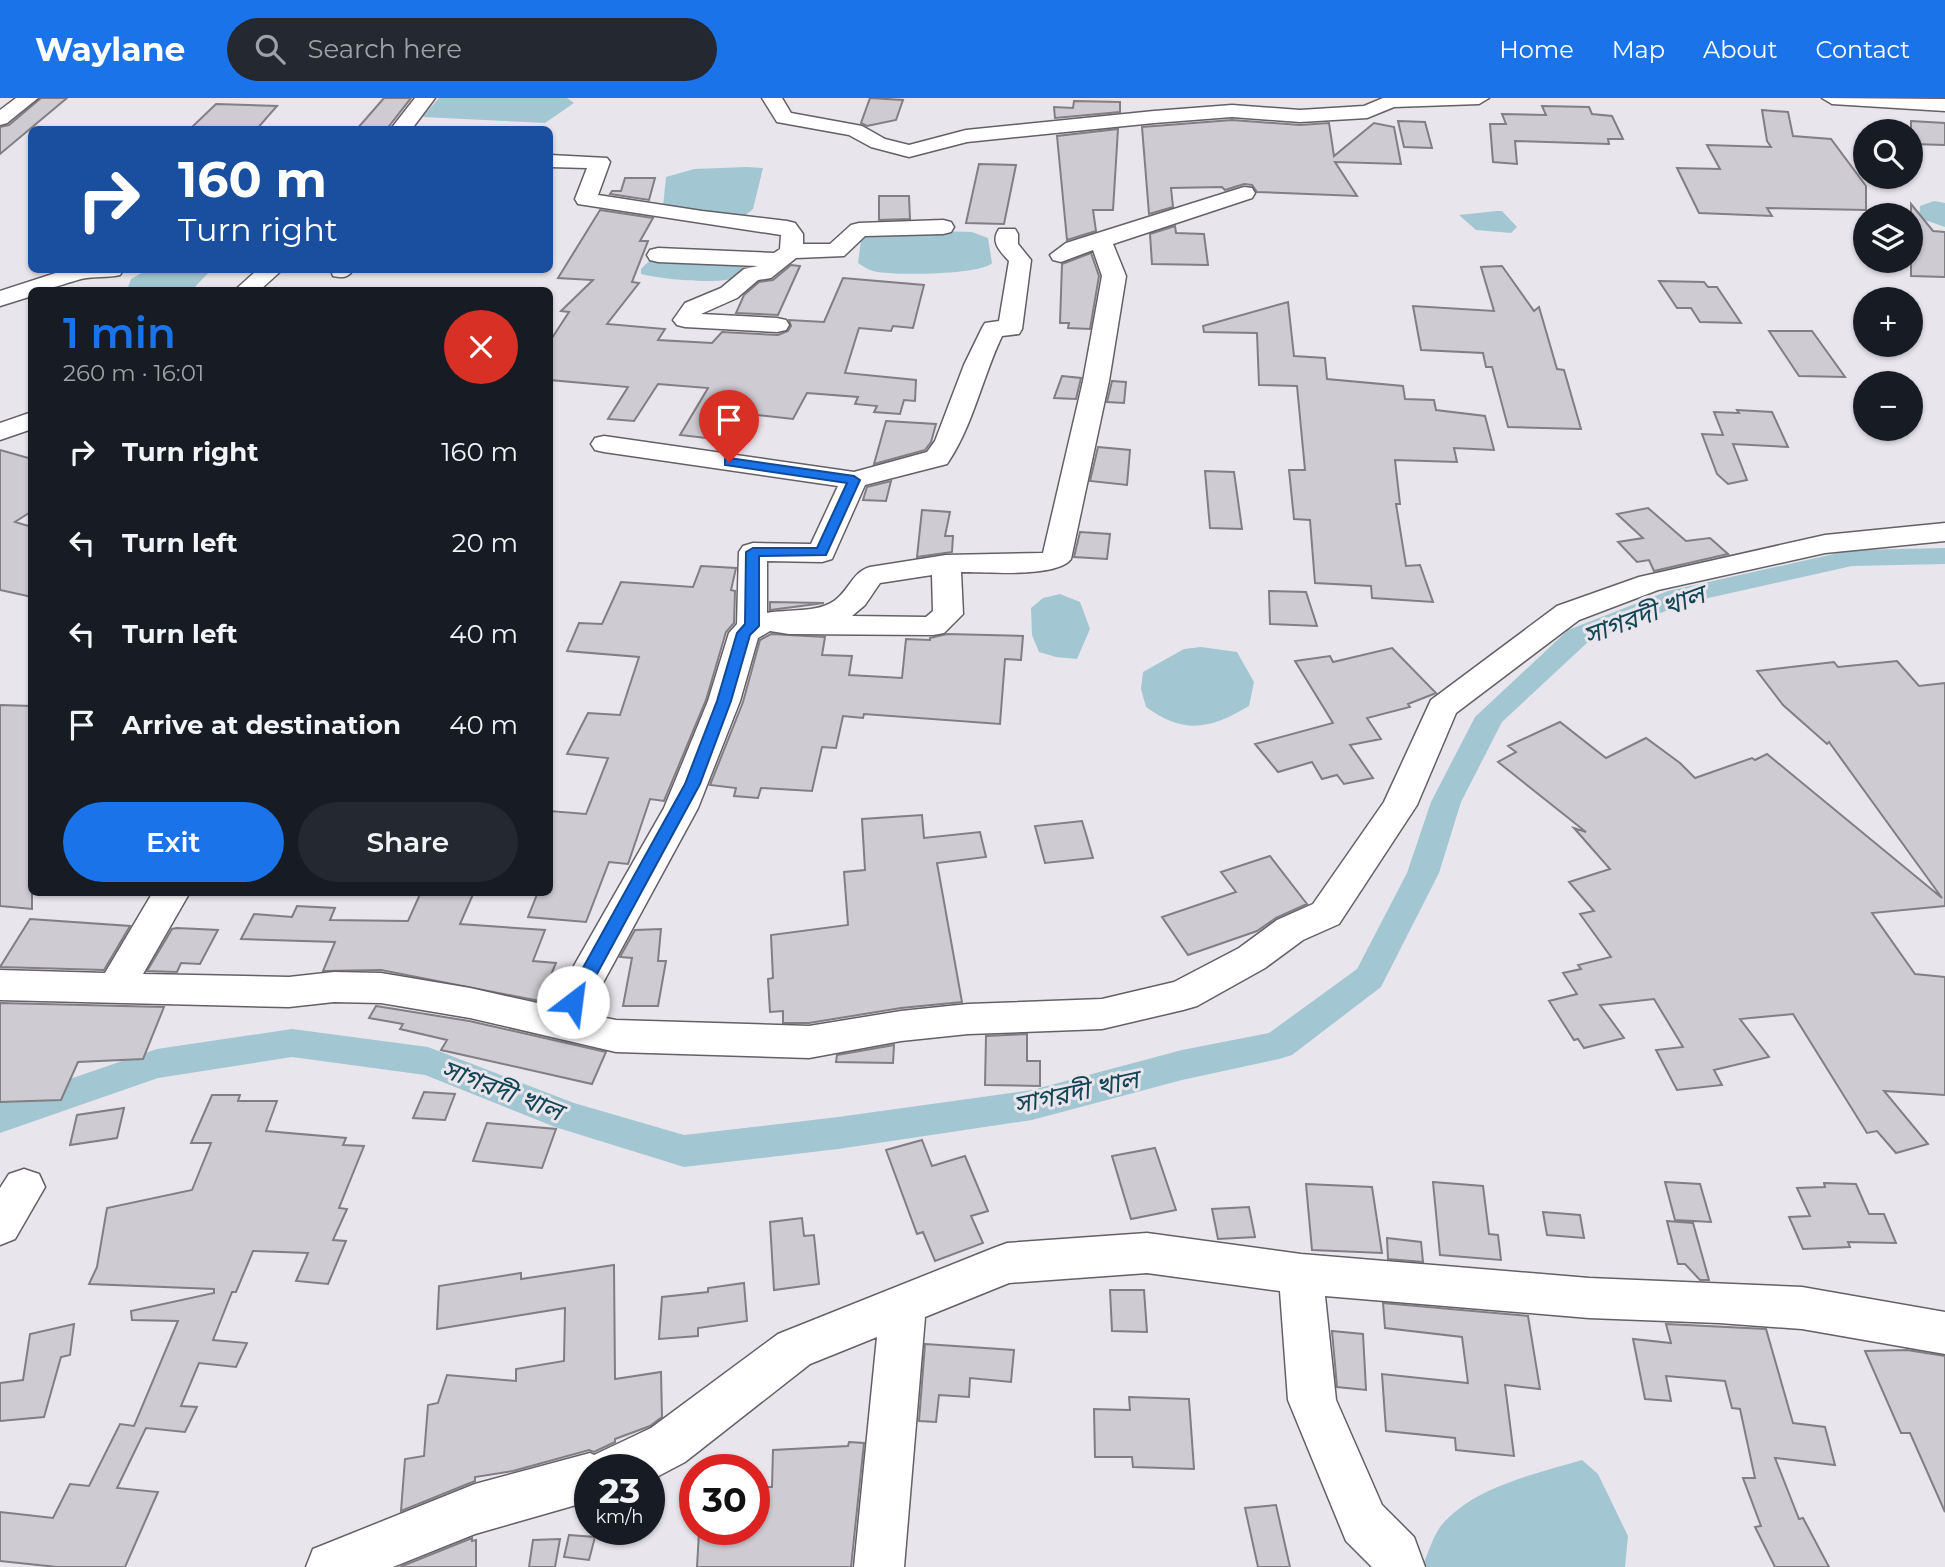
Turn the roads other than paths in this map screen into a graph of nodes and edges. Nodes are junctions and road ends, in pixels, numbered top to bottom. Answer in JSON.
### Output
{"nodes":[{"id":1,"x":28,"y":98,"type":"edge"},
{"id":2,"x":425,"y":98,"type":"edge"},
{"id":3,"x":772,"y":98,"type":"edge"},
{"id":4,"x":1479,"y":98,"type":"edge"},
{"id":5,"x":1832,"y":98,"type":"edge"},
{"id":6,"x":1945,"y":105,"type":"edge"},
{"id":7,"x":0,"y":119,"type":"edge"},
{"id":8,"x":403,"y":126,"type":"edge"},
{"id":9,"x":553,"y":161,"type":"edge"},
{"id":10,"x":1244,"y":193,"type":"dead end"},
{"id":11,"x":943,"y":227,"type":"dead end"},
{"id":12,"x":1007,"y":234,"type":"dead end"},
{"id":13,"x":1098,"y":242,"type":"junction"},
{"id":14,"x":658,"y":255,"type":"dead end"},
{"id":15,"x":1061,"y":255,"type":"dead end"},
{"id":16,"x":784,"y":256,"type":"junction"},
{"id":17,"x":77,"y":273,"type":"edge"},
{"id":18,"x":267,"y":273,"type":"edge"},
{"id":19,"x":36,"y":287,"type":"edge"},
{"id":20,"x":250,"y":287,"type":"edge"},
{"id":21,"x":28,"y":290,"type":"edge"},
{"id":22,"x":0,"y":299,"type":"edge"},
{"id":23,"x":777,"y":325,"type":"dead end"},
{"id":24,"x":28,"y":422,"type":"edge"},
{"id":25,"x":0,"y":432,"type":"edge"},
{"id":26,"x":604,"y":444,"type":"dead end"},
{"id":27,"x":854,"y":480,"type":"junction"},
{"id":28,"x":1945,"y":532,"type":"edge"},
{"id":29,"x":946,"y":564,"type":"junction"},
{"id":30,"x":762,"y":624,"type":"junction"},
{"id":31,"x":170,"y":896,"type":"edge"},
{"id":32,"x":0,"y":985,"type":"edge"},
{"id":33,"x":116,"y":987,"type":"junction"},
{"id":34,"x":560,"y":1025,"type":"junction"},
{"id":35,"x":24,"y":1187,"type":"dead end"},
{"id":36,"x":0,"y":1226,"type":"edge"},
{"id":37,"x":1301,"y":1274,"type":"junction"},
{"id":38,"x":903,"y":1306,"type":"junction"},
{"id":39,"x":1945,"y":1333,"type":"edge"},
{"id":40,"x":651,"y":1454,"type":"edge"},
{"id":41,"x":574,"y":1481,"type":"edge"},
{"id":42,"x":331,"y":1567,"type":"edge"},
{"id":43,"x":879,"y":1567,"type":"edge"},
{"id":44,"x":1400,"y":1567,"type":"edge"}],
"edges":[{"from":1,"to":7,"type":"street"},
{"from":2,"to":8,"type":"street"},
{"from":3,"to":4,"type":"street"},
{"from":5,"to":6,"type":"street"},
{"from":9,"to":16,"type":"street"},
{"from":10,"to":13,"type":"street"},
{"from":11,"to":16,"type":"street"},
{"from":12,"to":27,"type":"street"},
{"from":13,"to":15,"type":"street"},
{"from":13,"to":29,"type":"street"},
{"from":14,"to":16,"type":"street"},
{"from":16,"to":23,"type":"street"},
{"from":17,"to":19,"type":"street"},
{"from":18,"to":20,"type":"street"},
{"from":21,"to":22,"type":"street"},
{"from":24,"to":25,"type":"street"},
{"from":26,"to":27,"type":"street"},
{"from":27,"to":30,"type":"street"},
{"from":28,"to":34,"type":"street"},
{"from":29,"to":30,"type":"street"},
{"from":29,"to":30,"type":"street"},
{"from":30,"to":34,"type":"street"},
{"from":31,"to":33,"type":"street"},
{"from":32,"to":33,"type":"street"},
{"from":33,"to":34,"type":"street"},
{"from":35,"to":36,"type":"street"},
{"from":37,"to":38,"type":"street"},
{"from":37,"to":39,"type":"street"},
{"from":37,"to":44,"type":"street"},
{"from":38,"to":40,"type":"street"},
{"from":38,"to":43,"type":"street"},
{"from":41,"to":42,"type":"street"}]}
